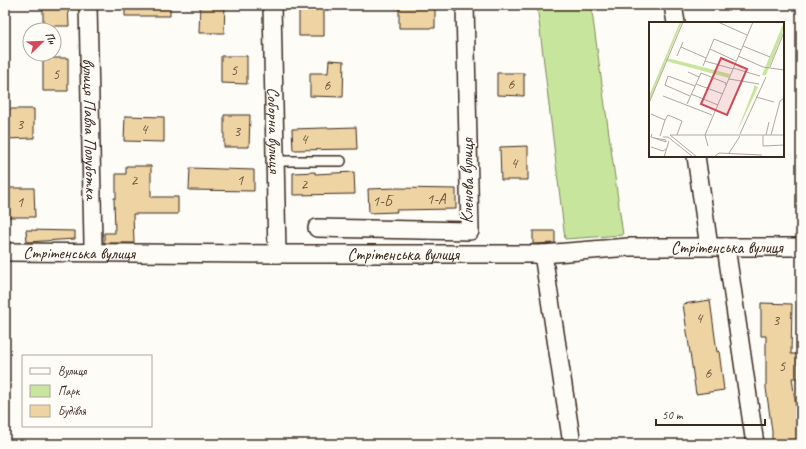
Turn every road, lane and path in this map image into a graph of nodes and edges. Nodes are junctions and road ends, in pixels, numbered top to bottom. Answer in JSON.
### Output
{"nodes":[{"id":1,"x":88,"y":5,"type":"edge"},
{"id":2,"x":272,"y":5,"type":"edge"},
{"id":3,"x":465,"y":5,"type":"edge"},
{"id":4,"x":673,"y":5,"type":"edge"},
{"id":5,"x":676,"y":22,"type":"edge"},
{"id":6,"x":696,"y":157,"type":"edge"},
{"id":7,"x":341,"y":161,"type":"dead end"},
{"id":8,"x":276,"y":162,"type":"junction"},
{"id":9,"x":317,"y":228,"type":"dead end"},
{"id":10,"x":709,"y":247,"type":"junction"},
{"id":11,"x":726,"y":247,"type":"junction"},
{"id":12,"x":801,"y":247,"type":"edge"},
{"id":13,"x":5,"y":252,"type":"edge"},
{"id":14,"x":91,"y":252,"type":"junction"},
{"id":15,"x":277,"y":254,"type":"junction"},
{"id":16,"x":543,"y":254,"type":"junction"},
{"id":17,"x":572,"y":444,"type":"edge"},
{"id":18,"x":754,"y":444,"type":"edge"}],
"edges":[{"from":1,"to":14,"type":"street","name":"вулиця Павла Полуботка"},
{"from":2,"to":8,"type":"street","name":"Соборна вулиця"},
{"from":3,"to":9,"type":"street","name":"Кленова вулиця"},
{"from":4,"to":5,"type":"street"},
{"from":6,"to":10,"type":"street"},
{"from":7,"to":8,"type":"lane"},
{"from":8,"to":15,"type":"street","name":"Соборна вулиця"},
{"from":10,"to":11,"type":"street","name":"Стрітенська вулиця"},
{"from":10,"to":16,"type":"street","name":"Стрітенська вулиця"},
{"from":11,"to":12,"type":"street","name":"Стрітенська вулиця"},
{"from":11,"to":18,"type":"street"},
{"from":13,"to":14,"type":"street","name":"Стрітенська вулиця"},
{"from":14,"to":15,"type":"street","name":"Стрітенська вулиця"},
{"from":15,"to":16,"type":"street","name":"Стрітенська вулиця"},
{"from":16,"to":17,"type":"street"}]}
